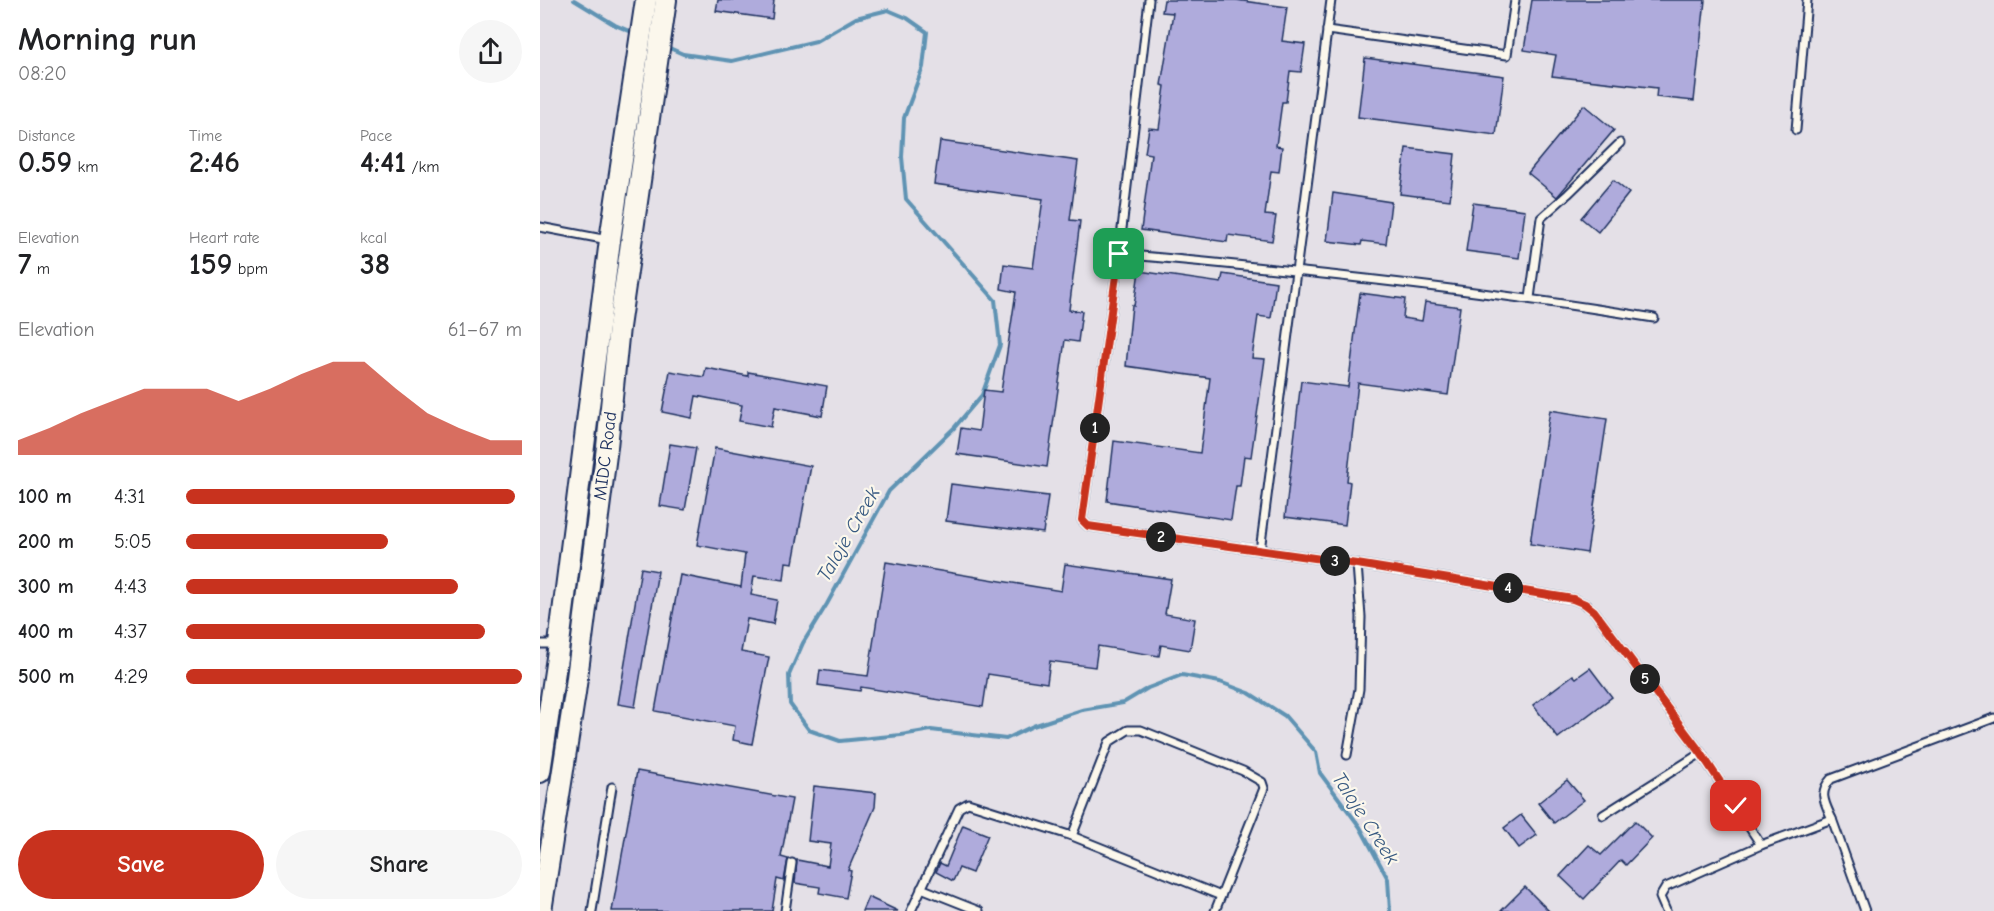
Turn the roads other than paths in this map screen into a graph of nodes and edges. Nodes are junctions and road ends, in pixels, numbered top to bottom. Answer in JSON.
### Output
{"nodes":[{"id":1,"x":646,"y":0,"type":"edge"},
{"id":2,"x":666,"y":0,"type":"edge"},
{"id":3,"x":1149,"y":0,"type":"edge"},
{"id":4,"x":1331,"y":0,"type":"edge"},
{"id":5,"x":1515,"y":0,"type":"edge"},
{"id":6,"x":1807,"y":0,"type":"edge"},
{"id":7,"x":1327,"y":30,"type":"junction"},
{"id":8,"x":650,"y":42,"type":"junction"},
{"id":9,"x":1796,"y":130,"type":"dead end"},
{"id":10,"x":1620,"y":143,"type":"dead end"},
{"id":11,"x":540,"y":227,"type":"edge"},
{"id":12,"x":610,"y":240,"type":"junction"},
{"id":13,"x":1119,"y":254,"type":"junction"},
{"id":14,"x":1298,"y":270,"type":"junction"},
{"id":15,"x":1530,"y":298,"type":"junction"},
{"id":16,"x":1654,"y":318,"type":"dead end"},
{"id":17,"x":1260,"y":551,"type":"junction"},
{"id":18,"x":1357,"y":564,"type":"junction"},
{"id":19,"x":550,"y":644,"type":"edge"},
{"id":20,"x":1994,"y":718,"type":"edge"},
{"id":21,"x":1701,"y":753,"type":"junction"},
{"id":22,"x":1347,"y":754,"type":"dead end"},
{"id":23,"x":540,"y":772,"type":"edge"},
{"id":24,"x":612,"y":787,"type":"dead end"},
{"id":25,"x":1603,"y":815,"type":"dead end"},
{"id":26,"x":1832,"y":819,"type":"junction"},
{"id":27,"x":1072,"y":836,"type":"junction"},
{"id":28,"x":1761,"y":845,"type":"junction"},
{"id":29,"x":792,"y":863,"type":"dead end"},
{"id":30,"x":921,"y":888,"type":"junction"},
{"id":31,"x":1221,"y":896,"type":"junction"},
{"id":32,"x":541,"y":911,"type":"edge"},
{"id":33,"x":592,"y":911,"type":"edge"},
{"id":34,"x":785,"y":911,"type":"edge"},
{"id":35,"x":911,"y":911,"type":"edge"},
{"id":36,"x":979,"y":911,"type":"edge"},
{"id":37,"x":1215,"y":911,"type":"edge"},
{"id":38,"x":1666,"y":911,"type":"edge"},
{"id":39,"x":1865,"y":911,"type":"edge"}],
"edges":[{"from":1,"to":8,"type":"main road","name":"MIDC Road"},
{"from":2,"to":8,"type":"main road","name":"MIDC Road"},
{"from":3,"to":13,"type":"lane"},
{"from":4,"to":7,"type":"lane"},
{"from":5,"to":7,"type":"lane"},
{"from":6,"to":9,"type":"lane"},
{"from":7,"to":14,"type":"lane"},
{"from":8,"to":12,"type":"main road","name":"MIDC Road"},
{"from":8,"to":32,"type":"main road","name":"MIDC Road"},
{"from":10,"to":15,"type":"lane"},
{"from":11,"to":12,"type":"lane"},
{"from":12,"to":19,"type":"main road","name":"MIDC Road"},
{"from":13,"to":14,"type":"lane"},
{"from":13,"to":17,"type":"lane"},
{"from":14,"to":15,"type":"lane"},
{"from":14,"to":17,"type":"lane"},
{"from":15,"to":16,"type":"lane"},
{"from":17,"to":18,"type":"lane"},
{"from":18,"to":21,"type":"lane"},
{"from":18,"to":22,"type":"lane"},
{"from":19,"to":23,"type":"main road","name":"MIDC Road"},
{"from":20,"to":26,"type":"lane"},
{"from":21,"to":25,"type":"lane"},
{"from":21,"to":28,"type":"lane"},
{"from":24,"to":33,"type":"lane"},
{"from":26,"to":28,"type":"lane"},
{"from":26,"to":39,"type":"lane"},
{"from":27,"to":30,"type":"lane"},
{"from":27,"to":31,"type":"lane"},
{"from":27,"to":31,"type":"lane"},
{"from":28,"to":38,"type":"lane"},
{"from":29,"to":34,"type":"lane"},
{"from":30,"to":35,"type":"lane"},
{"from":30,"to":36,"type":"lane"},
{"from":31,"to":37,"type":"lane"}]}
